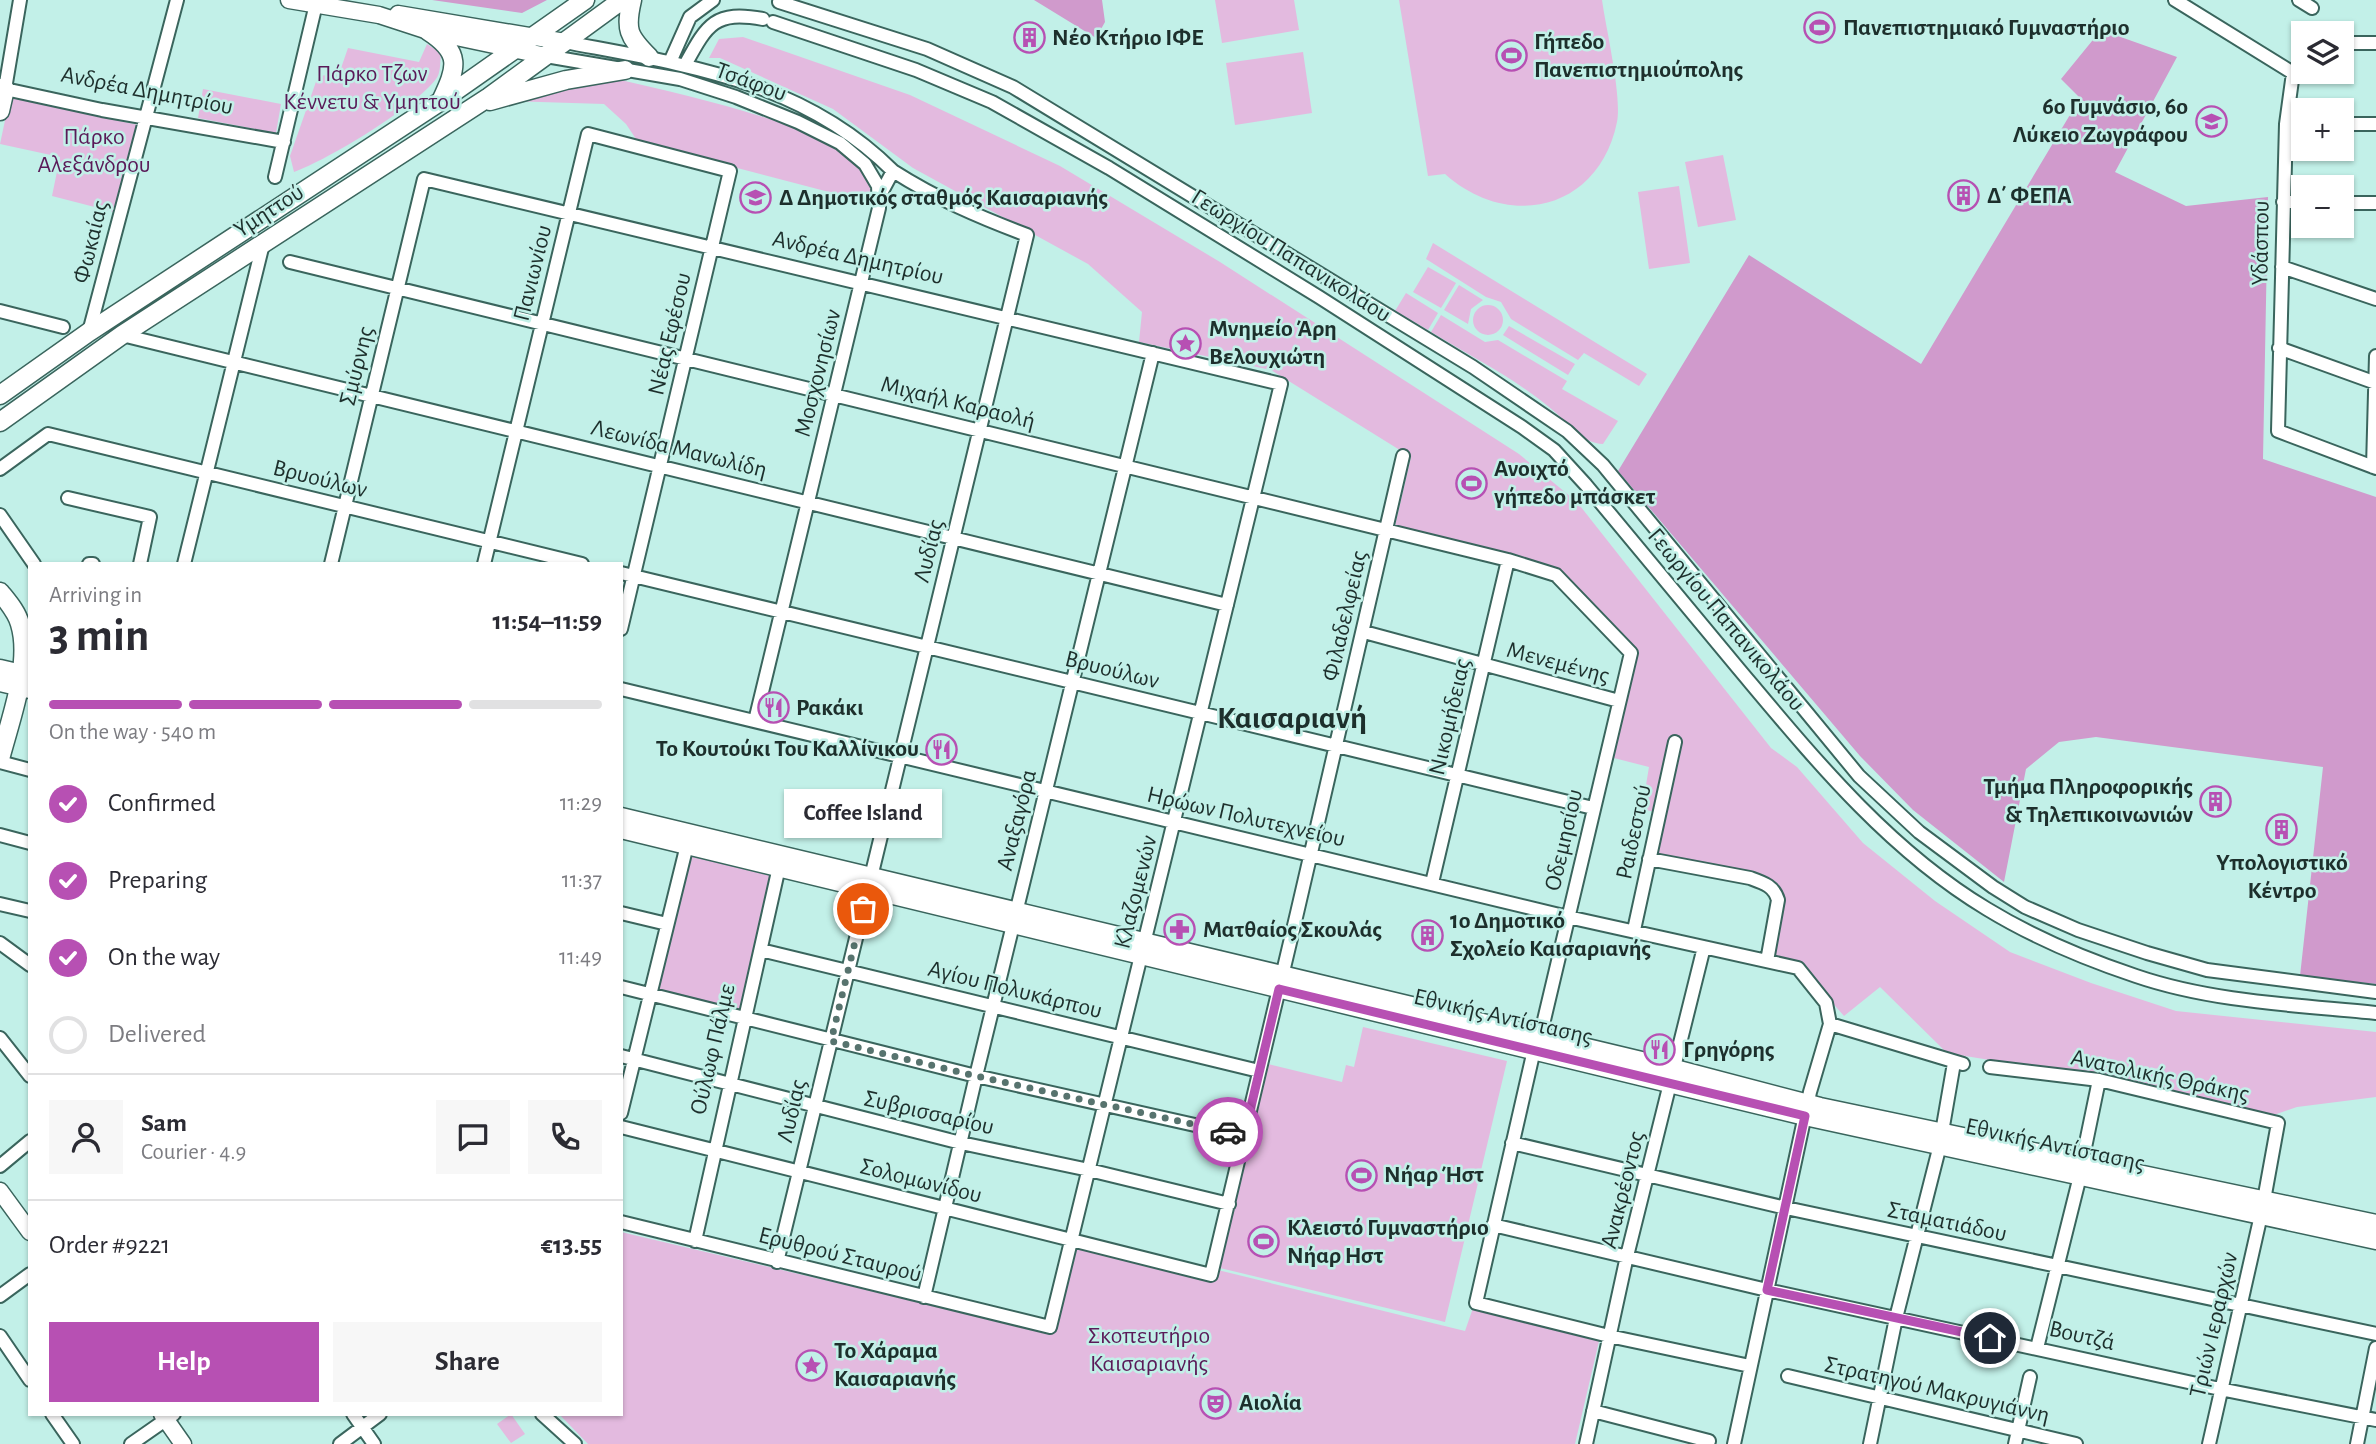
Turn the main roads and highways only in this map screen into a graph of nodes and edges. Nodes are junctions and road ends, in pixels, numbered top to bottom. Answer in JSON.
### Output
{"nodes":[{"id":1,"x":585,"y":0,"type":"edge"},
{"id":2,"x":622,"y":0,"type":"edge"},
{"id":3,"x":632,"y":0,"type":"edge"},
{"id":4,"x":428,"y":31,"type":"road end"},
{"id":5,"x":649,"y":57,"type":"road end"},
{"id":6,"x":625,"y":69,"type":"road end"},
{"id":7,"x":3,"y":89,"type":"edge"},
{"id":8,"x":441,"y":101,"type":"junction"},
{"id":9,"x":477,"y":105,"type":"junction"},
{"id":10,"x":0,"y":111,"type":"edge"},
{"id":11,"x":0,"y":396,"type":"edge"},
{"id":12,"x":0,"y":422,"type":"edge"},
{"id":13,"x":0,"y":592,"type":"edge"},
{"id":14,"x":0,"y":669,"type":"edge"},
{"id":15,"x":20,"y":682,"type":"edge"},
{"id":16,"x":0,"y":761,"type":"edge"},
{"id":17,"x":623,"y":818,"type":"edge"},
{"id":18,"x":623,"y":829,"type":"edge"},
{"id":19,"x":870,"y":883,"type":"junction"},
{"id":20,"x":2262,"y":1208,"type":"junction"},
{"id":21,"x":2376,"y":1224,"type":"edge"},
{"id":22,"x":2376,"y":1240,"type":"edge"}],
"edges":[{"from":1,"to":8,"type":"main road","name":"Υμηττού"},
{"from":2,"to":9,"type":"main road","name":"Υμηττού"},
{"from":3,"to":5,"type":"main road"},
{"from":4,"to":8,"type":"main road"},
{"from":6,"to":9,"type":"main road"},
{"from":7,"to":10,"type":"main road"},
{"from":8,"to":11,"type":"main road","name":"Υμηττού"},
{"from":9,"to":12,"type":"main road","name":"Υμηττού"},
{"from":13,"to":15,"type":"main road"},
{"from":14,"to":15,"type":"main road"},
{"from":15,"to":16,"type":"main road"},
{"from":17,"to":19,"type":"main road","name":"Εθνικής Αντίστασης"},
{"from":18,"to":19,"type":"main road","name":"Εθνικής Αντίστασης"},
{"from":19,"to":20,"type":"main road","name":"Εθνικής Αντίστασης"},
{"from":20,"to":21,"type":"main road","name":"Εθνικής Αντίστασης"},
{"from":20,"to":22,"type":"main road","name":"Εθνικής Αντίστασης"}]}
